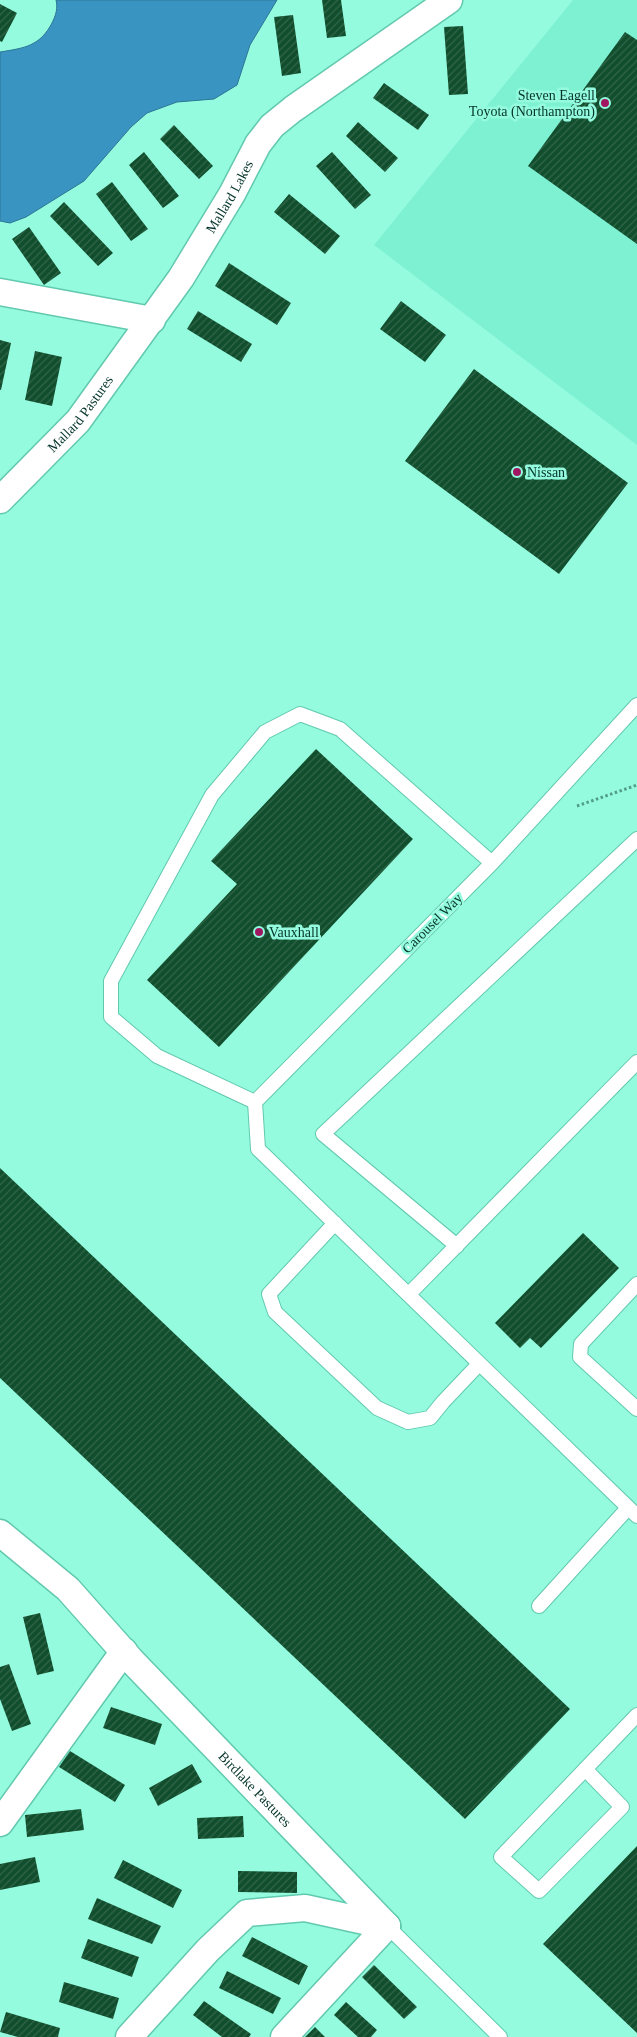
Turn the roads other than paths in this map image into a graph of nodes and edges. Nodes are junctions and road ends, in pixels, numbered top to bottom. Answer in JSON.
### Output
{"nodes":[{"id":1,"x":449,"y":0,"type":"edge"},
{"id":2,"x":0,"y":292,"type":"edge"},
{"id":3,"x":152,"y":320,"type":"junction"},
{"id":4,"x":0,"y":500,"type":"edge"},
{"id":5,"x":637,"y":705,"type":"edge"},
{"id":6,"x":637,"y":839,"type":"edge"},
{"id":7,"x":492,"y":863,"type":"junction"},
{"id":8,"x":637,"y":1062,"type":"edge"},
{"id":9,"x":255,"y":1102,"type":"junction"},
{"id":10,"x":335,"y":1223,"type":"junction"},
{"id":11,"x":457,"y":1246,"type":"junction"},
{"id":12,"x":637,"y":1284,"type":"edge"},
{"id":13,"x":408,"y":1294,"type":"junction"},
{"id":14,"x":480,"y":1364,"type":"junction"},
{"id":15,"x":637,"y":1409,"type":"edge"},
{"id":16,"x":632,"y":1512,"type":"edge"},
{"id":17,"x":0,"y":1533,"type":"edge"},
{"id":18,"x":539,"y":1606,"type":"dead end"},
{"id":19,"x":124,"y":1652,"type":"junction"},
{"id":20,"x":637,"y":1715,"type":"edge"},
{"id":21,"x":585,"y":1769,"type":"junction"},
{"id":22,"x":0,"y":1823,"type":"edge"},
{"id":23,"x":387,"y":1926,"type":"junction"},
{"id":24,"x":128,"y":2037,"type":"edge"},
{"id":25,"x":284,"y":2037,"type":"edge"},
{"id":26,"x":500,"y":2037,"type":"edge"}],
"edges":[{"from":1,"to":3,"type":"street","name":"Mallard Lakes"},
{"from":2,"to":3,"type":"street"},
{"from":3,"to":4,"type":"street","name":"Mallard Pastures"},
{"from":5,"to":7,"type":"lane","name":"Carousel Way"},
{"from":6,"to":11,"type":"lane"},
{"from":7,"to":9,"type":"lane","name":"Carousel Way"},
{"from":7,"to":9,"type":"lane"},
{"from":8,"to":11,"type":"lane"},
{"from":9,"to":10,"type":"lane"},
{"from":10,"to":13,"type":"lane"},
{"from":10,"to":14,"type":"lane"},
{"from":11,"to":13,"type":"lane"},
{"from":12,"to":15,"type":"lane"},
{"from":13,"to":14,"type":"lane"},
{"from":14,"to":16,"type":"lane"},
{"from":16,"to":18,"type":"lane"},
{"from":17,"to":19,"type":"street","name":"Birdlake Pastures"},
{"from":19,"to":22,"type":"street"},
{"from":19,"to":23,"type":"street","name":"Birdlake Pastures"},
{"from":20,"to":21,"type":"lane"},
{"from":21,"to":21,"type":"lane"},
{"from":23,"to":24,"type":"street"},
{"from":23,"to":25,"type":"street"},
{"from":23,"to":26,"type":"lane"}]}
